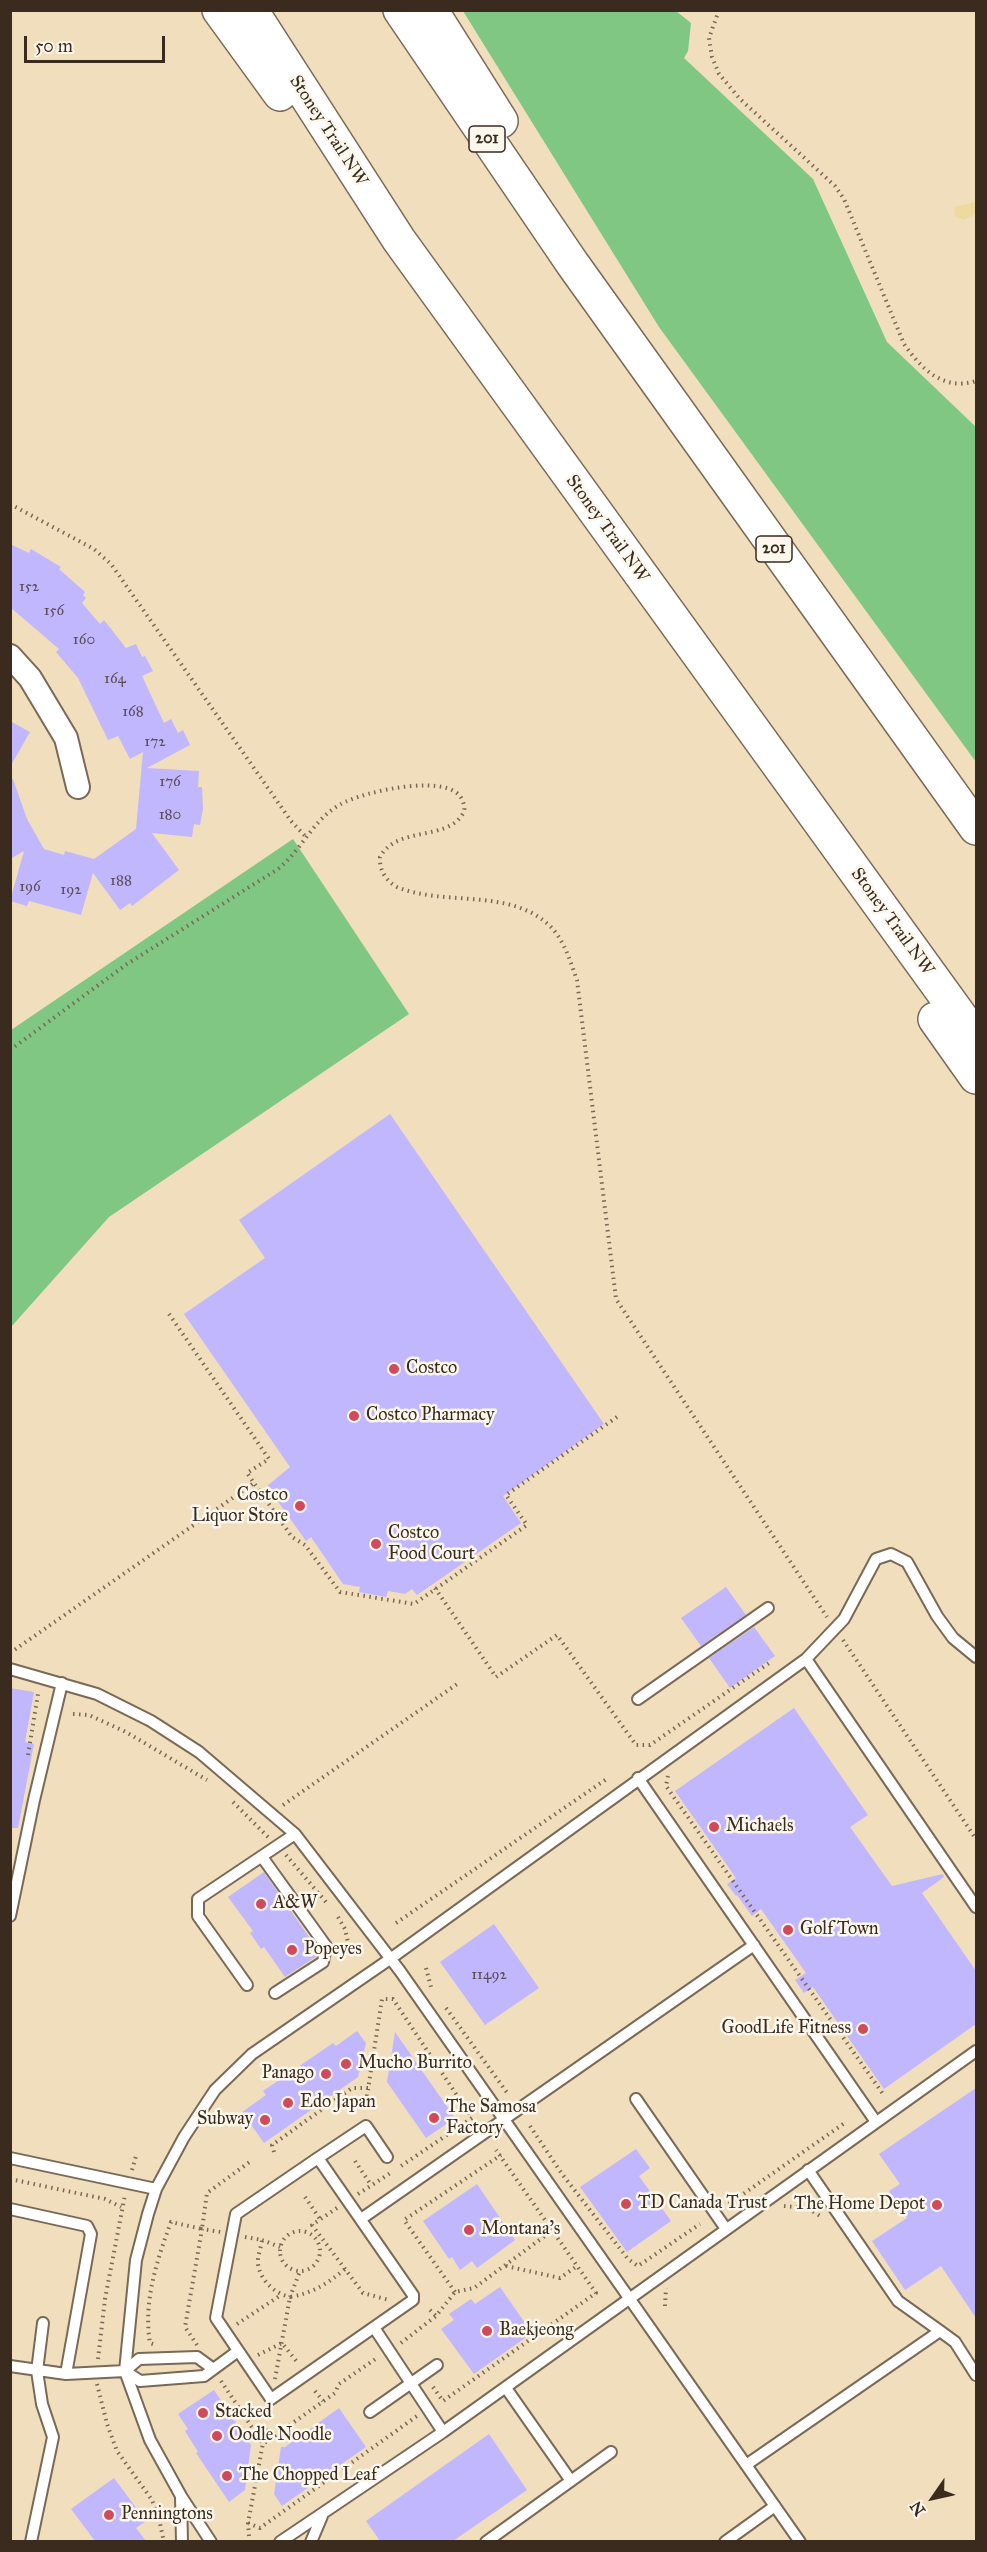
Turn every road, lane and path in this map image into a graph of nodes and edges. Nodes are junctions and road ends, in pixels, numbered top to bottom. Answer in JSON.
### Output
{"nodes":[{"id":1,"x":219,"y":10,"type":"edge"},
{"id":2,"x":251,"y":10,"type":"edge"},
{"id":3,"x":400,"y":10,"type":"edge"},
{"id":4,"x":431,"y":10,"type":"edge"},
{"id":5,"x":719,"y":10,"type":"edge"},
{"id":6,"x":399,"y":240,"type":"junction"},
{"id":7,"x":576,"y":267,"type":"junction"},
{"id":8,"x":976,"y":381,"type":"edge"},
{"id":9,"x":10,"y":504,"type":"edge"},
{"id":10,"x":10,"y":656,"type":"edge"},
{"id":11,"x":78,"y":787,"type":"dead end"},
{"id":12,"x":795,"y":790,"type":"junction"},
{"id":13,"x":976,"y":828,"type":"edge"},
{"id":14,"x":306,"y":837,"type":"junction"},
{"id":15,"x":976,"y":1038,"type":"edge"},
{"id":16,"x":10,"y":1050,"type":"edge"},
{"id":17,"x":976,"y":1077,"type":"edge"},
{"id":18,"x":169,"y":1314,"type":"dead end"},
{"id":19,"x":617,"y":1417,"type":"dead end"},
{"id":20,"x":254,"y":1483,"type":"junction"},
{"id":21,"x":435,"y":1588,"type":"junction"},
{"id":22,"x":768,"y":1608,"type":"dead end"},
{"id":23,"x":834,"y":1628,"type":"junction"},
{"id":24,"x":557,"y":1635,"type":"dead end"},
{"id":25,"x":10,"y":1653,"type":"edge"},
{"id":26,"x":976,"y":1657,"type":"edge"},
{"id":27,"x":806,"y":1659,"type":"junction"},
{"id":28,"x":10,"y":1669,"type":"edge"},
{"id":29,"x":460,"y":1682,"type":"dead end"},
{"id":30,"x":62,"y":1683,"type":"junction"},
{"id":31,"x":638,"y":1699,"type":"dead end"},
{"id":32,"x":73,"y":1714,"type":"dead end"},
{"id":33,"x":674,"y":1768,"type":"dead end"},
{"id":34,"x":608,"y":1778,"type":"dead end"},
{"id":35,"x":638,"y":1778,"type":"junction"},
{"id":36,"x":214,"y":1784,"type":"dead end"},
{"id":37,"x":231,"y":1800,"type":"dead end"},
{"id":38,"x":280,"y":1808,"type":"dead end"},
{"id":39,"x":295,"y":1834,"type":"junction"},
{"id":40,"x":976,"y":1839,"type":"edge"},
{"id":41,"x":278,"y":1846,"type":"junction"},
{"id":42,"x":262,"y":1857,"type":"junction"},
{"id":43,"x":330,"y":1906,"type":"dead end"},
{"id":44,"x":976,"y":1907,"type":"edge"},
{"id":45,"x":336,"y":1914,"type":"dead end"},
{"id":46,"x":10,"y":1917,"type":"edge"},
{"id":47,"x":396,"y":1923,"type":"dead end"},
{"id":48,"x":754,"y":1945,"type":"junction"},
{"id":49,"x":349,"y":1947,"type":"dead end"},
{"id":50,"x":390,"y":1959,"type":"junction"},
{"id":51,"x":426,"y":1968,"type":"dead end"},
{"id":52,"x":247,"y":1985,"type":"dead end"},
{"id":53,"x":275,"y":1993,"type":"dead end"},
{"id":54,"x":436,"y":1994,"type":"dead end"},
{"id":55,"x":442,"y":2003,"type":"dead end"},
{"id":56,"x":976,"y":2050,"type":"edge"},
{"id":57,"x":368,"y":2088,"type":"junction"},
{"id":58,"x":508,"y":2094,"type":"dead end"},
{"id":59,"x":883,"y":2094,"type":"dead end"},
{"id":60,"x":366,"y":2096,"type":"dead end"},
{"id":61,"x":636,"y":2099,"type":"dead end"},
{"id":62,"x":504,"y":2120,"type":"junction"},
{"id":63,"x":846,"y":2122,"type":"dead end"},
{"id":64,"x":876,"y":2122,"type":"junction"},
{"id":65,"x":530,"y":2126,"type":"dead end"},
{"id":66,"x":496,"y":2150,"type":"dead end"},
{"id":67,"x":274,"y":2152,"type":"dead end"},
{"id":68,"x":501,"y":2155,"type":"junction"},
{"id":69,"x":387,"y":2157,"type":"dead end"},
{"id":70,"x":10,"y":2158,"type":"edge"},
{"id":71,"x":318,"y":2158,"type":"junction"},
{"id":72,"x":250,"y":2161,"type":"dead end"},
{"id":73,"x":355,"y":2161,"type":"dead end"},
{"id":74,"x":808,"y":2170,"type":"junction"},
{"id":75,"x":10,"y":2179,"type":"edge"},
{"id":76,"x":371,"y":2185,"type":"junction"},
{"id":77,"x":156,"y":2189,"type":"junction"},
{"id":78,"x":357,"y":2194,"type":"dead end"},
{"id":79,"x":305,"y":2197,"type":"dead end"},
{"id":80,"x":729,"y":2204,"type":"dead end"},
{"id":81,"x":782,"y":2205,"type":"dead end"},
{"id":82,"x":121,"y":2207,"type":"dead end"},
{"id":83,"x":338,"y":2208,"type":"dead end"},
{"id":84,"x":10,"y":2209,"type":"edge"},
{"id":85,"x":320,"y":2219,"type":"junction"},
{"id":86,"x":361,"y":2219,"type":"junction"},
{"id":87,"x":700,"y":2224,"type":"dead end"},
{"id":88,"x":312,"y":2225,"type":"junction"},
{"id":89,"x":829,"y":2225,"type":"dead end"},
{"id":90,"x":202,"y":2229,"type":"junction"},
{"id":91,"x":726,"y":2229,"type":"junction"},
{"id":92,"x":299,"y":2230,"type":"junction"},
{"id":93,"x":553,"y":2230,"type":"junction"},
{"id":94,"x":221,"y":2233,"type":"dead end"},
{"id":95,"x":239,"y":2235,"type":"dead end"},
{"id":96,"x":262,"y":2240,"type":"junction"},
{"id":97,"x":280,"y":2247,"type":"junction"},
{"id":98,"x":506,"y":2265,"type":"junction"},
{"id":99,"x":577,"y":2266,"type":"junction"},
{"id":100,"x":345,"y":2269,"type":"junction"},
{"id":101,"x":300,"y":2271,"type":"junction"},
{"id":102,"x":666,"y":2287,"type":"dead end"},
{"id":103,"x":455,"y":2292,"type":"junction"},
{"id":104,"x":281,"y":2295,"type":"junction"},
{"id":105,"x":290,"y":2297,"type":"junction"},
{"id":106,"x":630,"y":2297,"type":"junction"},
{"id":107,"x":398,"y":2302,"type":"dead end"},
{"id":108,"x":665,"y":2306,"type":"dead end"},
{"id":109,"x":430,"y":2310,"type":"dead end"},
{"id":110,"x":435,"y":2316,"type":"junction"},
{"id":111,"x":44,"y":2323,"type":"dead end"},
{"id":112,"x":237,"y":2324,"type":"dead end"},
{"id":113,"x":375,"y":2329,"type":"junction"},
{"id":114,"x":940,"y":2331,"type":"junction"},
{"id":115,"x":282,"y":2343,"type":"junction"},
{"id":116,"x":400,"y":2343,"type":"dead end"},
{"id":117,"x":157,"y":2345,"type":"dead end"},
{"id":118,"x":186,"y":2346,"type":"dead end"},
{"id":119,"x":238,"y":2351,"type":"junction"},
{"id":120,"x":258,"y":2355,"type":"dead end"},
{"id":121,"x":297,"y":2362,"type":"dead end"},
{"id":122,"x":437,"y":2365,"type":"dead end"},
{"id":123,"x":10,"y":2366,"type":"edge"},
{"id":124,"x":212,"y":2368,"type":"junction"},
{"id":125,"x":37,"y":2371,"type":"junction"},
{"id":126,"x":125,"y":2371,"type":"junction"},
{"id":127,"x":66,"y":2374,"type":"junction"},
{"id":128,"x":976,"y":2375,"type":"edge"},
{"id":129,"x":275,"y":2379,"type":"dead end"},
{"id":130,"x":221,"y":2381,"type":"dead end"},
{"id":131,"x":411,"y":2384,"type":"junction"},
{"id":132,"x":506,"y":2388,"type":"junction"},
{"id":133,"x":315,"y":2391,"type":"dead end"},
{"id":134,"x":400,"y":2391,"type":"junction"},
{"id":135,"x":323,"y":2401,"type":"junction"},
{"id":136,"x":443,"y":2401,"type":"dead end"},
{"id":137,"x":370,"y":2412,"type":"dead end"},
{"id":138,"x":266,"y":2427,"type":"dead end"},
{"id":139,"x":443,"y":2432,"type":"junction"},
{"id":140,"x":263,"y":2444,"type":"junction"},
{"id":141,"x":611,"y":2452,"type":"dead end"},
{"id":142,"x":746,"y":2465,"type":"junction"},
{"id":143,"x":571,"y":2481,"type":"junction"},
{"id":144,"x":181,"y":2496,"type":"junction"},
{"id":145,"x":775,"y":2506,"type":"junction"},
{"id":146,"x":322,"y":2516,"type":"junction"},
{"id":147,"x":248,"y":2523,"type":"junction"},
{"id":148,"x":249,"y":2536,"type":"dead end"},
{"id":149,"x":30,"y":2541,"type":"edge"},
{"id":150,"x":182,"y":2541,"type":"edge"},
{"id":151,"x":211,"y":2541,"type":"edge"},
{"id":152,"x":280,"y":2541,"type":"edge"},
{"id":153,"x":311,"y":2541,"type":"edge"},
{"id":154,"x":486,"y":2541,"type":"edge"},
{"id":155,"x":725,"y":2541,"type":"edge"},
{"id":156,"x":800,"y":2541,"type":"edge"}],
"edges":[{"from":1,"to":6,"type":"highway"},
{"from":2,"to":6,"type":"highway","name":"Stoney Trail NW"},
{"from":3,"to":7,"type":"highway","number":"201"},
{"from":4,"to":7,"type":"highway"},
{"from":5,"to":8,"type":"path"},
{"from":6,"to":12,"type":"highway","name":"Stoney Trail NW"},
{"from":7,"to":13,"type":"highway","number":"201"},
{"from":9,"to":14,"type":"path"},
{"from":10,"to":11,"type":"street"},
{"from":12,"to":15,"type":"highway","name":"Stoney Trail NW"},
{"from":12,"to":17,"type":"highway"},
{"from":14,"to":16,"type":"path"},
{"from":14,"to":23,"type":"path"},
{"from":18,"to":20,"type":"path"},
{"from":19,"to":21,"type":"path"},
{"from":20,"to":21,"type":"path"},
{"from":20,"to":25,"type":"path"},
{"from":21,"to":24,"type":"path"},
{"from":22,"to":31,"type":"lane"},
{"from":23,"to":26,"type":"lane"},
{"from":23,"to":27,"type":"lane"},
{"from":23,"to":40,"type":"path"},
{"from":27,"to":35,"type":"lane"},
{"from":27,"to":44,"type":"lane"},
{"from":28,"to":30,"type":"lane"},
{"from":29,"to":38,"type":"path"},
{"from":30,"to":39,"type":"lane"},
{"from":30,"to":46,"type":"lane"},
{"from":32,"to":36,"type":"path"},
{"from":33,"to":59,"type":"path"},
{"from":34,"to":47,"type":"path"},
{"from":35,"to":48,"type":"lane"},
{"from":35,"to":50,"type":"lane"},
{"from":37,"to":41,"type":"path"},
{"from":39,"to":41,"type":"lane"},
{"from":39,"to":50,"type":"lane"},
{"from":41,"to":42,"type":"lane"},
{"from":41,"to":43,"type":"path"},
{"from":42,"to":52,"type":"lane"},
{"from":42,"to":53,"type":"lane"},
{"from":45,"to":49,"type":"path"},
{"from":48,"to":62,"type":"lane"},
{"from":48,"to":64,"type":"lane"},
{"from":50,"to":62,"type":"lane"},
{"from":50,"to":77,"type":"lane"},
{"from":51,"to":54,"type":"path"},
{"from":55,"to":58,"type":"path"},
{"from":56,"to":64,"type":"lane"},
{"from":57,"to":60,"type":"path"},
{"from":57,"to":67,"type":"path"},
{"from":57,"to":76,"type":"path"},
{"from":61,"to":91,"type":"lane"},
{"from":62,"to":86,"type":"lane"},
{"from":62,"to":106,"type":"lane"},
{"from":63,"to":80,"type":"path"},
{"from":64,"to":74,"type":"lane"},
{"from":65,"to":87,"type":"path"},
{"from":66,"to":68,"type":"path"},
{"from":68,"to":93,"type":"path"},
{"from":68,"to":103,"type":"path"},
{"from":69,"to":71,"type":"lane"},
{"from":70,"to":77,"type":"lane"},
{"from":71,"to":86,"type":"lane"},
{"from":71,"to":119,"type":"lane"},
{"from":72,"to":90,"type":"path"},
{"from":73,"to":76,"type":"path"},
{"from":74,"to":91,"type":"lane"},
{"from":74,"to":114,"type":"lane"},
{"from":75,"to":82,"type":"path"},
{"from":76,"to":78,"type":"path"},
{"from":77,"to":126,"type":"lane"},
{"from":79,"to":85,"type":"path"},
{"from":81,"to":89,"type":"path"},
{"from":83,"to":85,"type":"path"},
{"from":84,"to":127,"type":"lane"},
{"from":85,"to":88,"type":"path"},
{"from":86,"to":113,"type":"lane"},
{"from":88,"to":92,"type":"path"},
{"from":88,"to":100,"type":"path"},
{"from":90,"to":94,"type":"path"},
{"from":90,"to":117,"type":"path"},
{"from":90,"to":118,"type":"path"},
{"from":91,"to":106,"type":"lane"},
{"from":92,"to":97,"type":"path"},
{"from":92,"to":101,"type":"path"},
{"from":93,"to":98,"type":"path"},
{"from":93,"to":99,"type":"path"},
{"from":95,"to":96,"type":"path"},
{"from":96,"to":97,"type":"path"},
{"from":96,"to":104,"type":"path"},
{"from":97,"to":101,"type":"path"},
{"from":98,"to":99,"type":"path"},
{"from":98,"to":103,"type":"path"},
{"from":99,"to":136,"type":"path"},
{"from":100,"to":105,"type":"path"},
{"from":100,"to":107,"type":"path"},
{"from":101,"to":105,"type":"path"},
{"from":102,"to":108,"type":"path"},
{"from":103,"to":110,"type":"path"},
{"from":104,"to":105,"type":"path"},
{"from":104,"to":112,"type":"path"},
{"from":105,"to":115,"type":"path"},
{"from":106,"to":132,"type":"lane"},
{"from":106,"to":142,"type":"lane"},
{"from":109,"to":110,"type":"path"},
{"from":110,"to":116,"type":"path"},
{"from":111,"to":125,"type":"lane"},
{"from":113,"to":119,"type":"lane"},
{"from":113,"to":131,"type":"lane"},
{"from":114,"to":128,"type":"lane"},
{"from":114,"to":142,"type":"lane"},
{"from":115,"to":120,"type":"path"},
{"from":115,"to":121,"type":"path"},
{"from":115,"to":129,"type":"path"},
{"from":119,"to":124,"type":"lane"},
{"from":122,"to":131,"type":"lane"},
{"from":123,"to":125,"type":"lane"},
{"from":124,"to":126,"type":"lane"},
{"from":124,"to":126,"type":"lane"},
{"from":125,"to":127,"type":"lane"},
{"from":125,"to":149,"type":"lane"},
{"from":126,"to":127,"type":"lane"},
{"from":126,"to":144,"type":"lane"},
{"from":130,"to":140,"type":"path"},
{"from":131,"to":134,"type":"lane"},
{"from":131,"to":139,"type":"lane"},
{"from":132,"to":139,"type":"lane"},
{"from":132,"to":143,"type":"lane"},
{"from":133,"to":135,"type":"path"},
{"from":134,"to":135,"type":"path"},
{"from":134,"to":137,"type":"lane"},
{"from":134,"to":147,"type":"path"},
{"from":135,"to":140,"type":"path"},
{"from":138,"to":140,"type":"path"},
{"from":139,"to":146,"type":"lane"},
{"from":140,"to":147,"type":"path"},
{"from":141,"to":143,"type":"lane"},
{"from":142,"to":145,"type":"lane"},
{"from":143,"to":154,"type":"lane"},
{"from":144,"to":150,"type":"lane"},
{"from":144,"to":151,"type":"lane"},
{"from":145,"to":155,"type":"lane"},
{"from":145,"to":156,"type":"lane"},
{"from":146,"to":152,"type":"lane"},
{"from":146,"to":153,"type":"lane"},
{"from":147,"to":148,"type":"path"}]}
